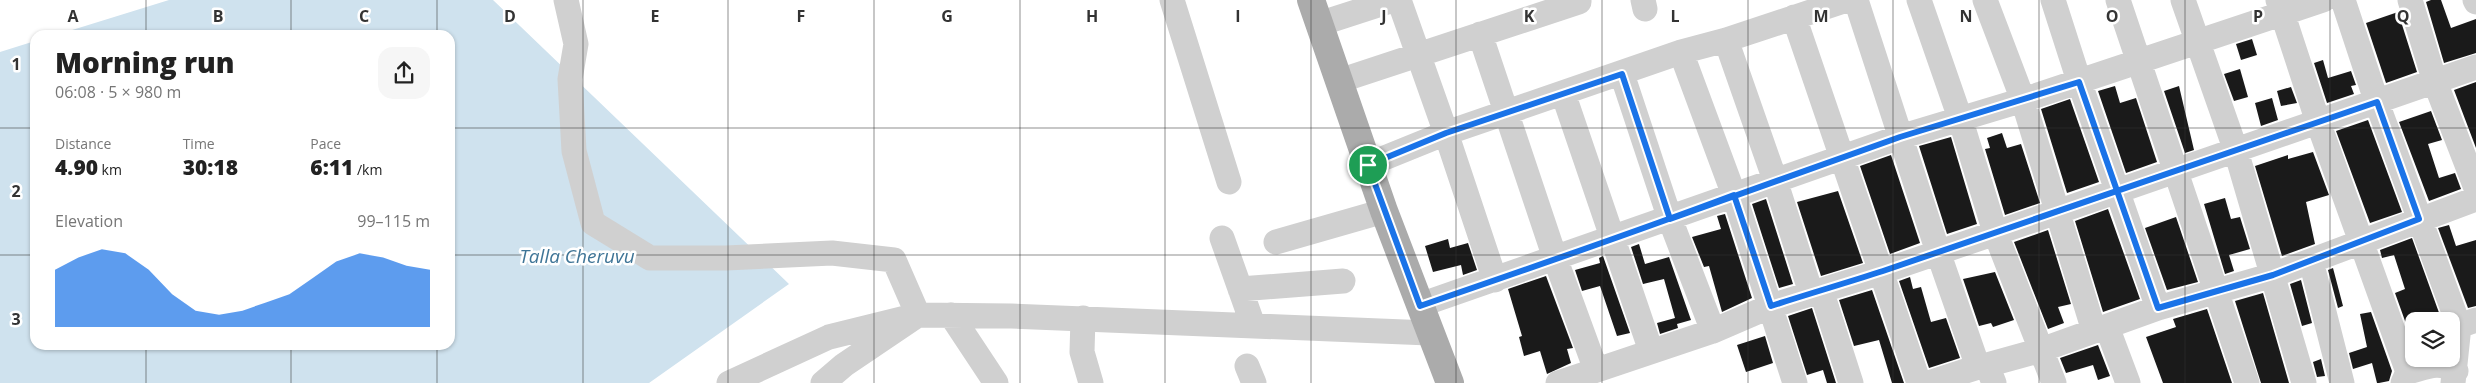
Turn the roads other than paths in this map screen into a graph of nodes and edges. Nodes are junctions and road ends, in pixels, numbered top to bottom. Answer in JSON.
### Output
{"nodes":[{"id":1,"x":566,"y":0,"type":"edge"},
{"id":2,"x":1172,"y":0,"type":"edge"},
{"id":3,"x":1393,"y":0,"type":"edge"},
{"id":4,"x":1399,"y":0,"type":"edge"},
{"id":5,"x":1578,"y":0,"type":"edge"},
{"id":6,"x":1847,"y":0,"type":"edge"},
{"id":7,"x":1856,"y":0,"type":"edge"},
{"id":8,"x":1919,"y":0,"type":"edge"},
{"id":9,"x":1984,"y":0,"type":"edge"},
{"id":10,"x":2053,"y":0,"type":"edge"},
{"id":11,"x":2118,"y":0,"type":"edge"},
{"id":12,"x":2183,"y":0,"type":"edge"},
{"id":13,"x":2324,"y":0,"type":"edge"},
{"id":14,"x":2343,"y":0,"type":"edge"},
{"id":15,"x":2410,"y":0,"type":"edge"},
{"id":16,"x":2280,"y":7,"type":"edge"},
{"id":17,"x":1315,"y":12,"type":"edge"},
{"id":18,"x":1794,"y":17,"type":"junction"},
{"id":19,"x":1480,"y":34,"type":"junction"},
{"id":20,"x":1726,"y":40,"type":"junction"},
{"id":21,"x":2198,"y":42,"type":"junction"},
{"id":22,"x":1681,"y":52,"type":"junction"},
{"id":23,"x":1419,"y":55,"type":"junction"},
{"id":24,"x":2140,"y":62,"type":"junction"},
{"id":25,"x":2476,"y":67,"type":"edge"},
{"id":26,"x":1622,"y":74,"type":"junction"},
{"id":27,"x":1339,"y":81,"type":"junction"},
{"id":28,"x":2079,"y":82,"type":"junction"},
{"id":29,"x":2435,"y":82,"type":"junction"},
{"id":30,"x":1563,"y":93,"type":"junction"},
{"id":31,"x":2023,"y":100,"type":"junction"},
{"id":32,"x":2377,"y":102,"type":"junction"},
{"id":33,"x":1506,"y":114,"type":"junction"},
{"id":34,"x":1960,"y":118,"type":"junction"},
{"id":35,"x":2318,"y":122,"type":"junction"},
{"id":36,"x":1446,"y":133,"type":"junction"},
{"id":37,"x":1900,"y":137,"type":"junction"},
{"id":38,"x":2236,"y":151,"type":"junction"},
{"id":39,"x":1841,"y":157,"type":"junction"},
{"id":40,"x":1368,"y":165,"type":"junction"},
{"id":41,"x":2175,"y":170,"type":"junction"},
{"id":42,"x":1775,"y":180,"type":"junction"},
{"id":43,"x":1229,"y":182,"type":"dead end"},
{"id":44,"x":2476,"y":188,"type":"edge"},
{"id":45,"x":2117,"y":191,"type":"junction"},
{"id":46,"x":1734,"y":195,"type":"junction"},
{"id":47,"x":2476,"y":199,"type":"edge"},
{"id":48,"x":1384,"y":211,"type":"junction"},
{"id":49,"x":2057,"y":212,"type":"junction"},
{"id":50,"x":1670,"y":219,"type":"junction"},
{"id":51,"x":2419,"y":219,"type":"junction"},
{"id":52,"x":1995,"y":232,"type":"junction"},
{"id":53,"x":1222,"y":238,"type":"dead end"},
{"id":54,"x":1613,"y":239,"type":"junction"},
{"id":55,"x":2360,"y":241,"type":"junction"},
{"id":56,"x":1276,"y":242,"type":"dead end"},
{"id":57,"x":1938,"y":252,"type":"junction"},
{"id":58,"x":1556,"y":258,"type":"junction"},
{"id":59,"x":2311,"y":261,"type":"junction"},
{"id":60,"x":1881,"y":272,"type":"junction"},
{"id":61,"x":2273,"y":275,"type":"junction"},
{"id":62,"x":1495,"y":280,"type":"junction"},
{"id":63,"x":1343,"y":281,"type":"dead end"},
{"id":64,"x":1240,"y":289,"type":"junction"},
{"id":65,"x":1816,"y":291,"type":"junction"},
{"id":66,"x":2215,"y":293,"type":"junction"},
{"id":67,"x":1420,"y":306,"type":"junction"},
{"id":68,"x":1771,"y":306,"type":"junction"},
{"id":69,"x":2158,"y":308,"type":"junction"},
{"id":70,"x":918,"y":315,"type":"junction"},
{"id":71,"x":952,"y":315,"type":"junction"},
{"id":72,"x":1083,"y":318,"type":"junction"},
{"id":73,"x":2467,"y":323,"type":"edge"},
{"id":74,"x":1253,"y":325,"type":"junction"},
{"id":75,"x":2101,"y":329,"type":"junction"},
{"id":76,"x":1713,"y":330,"type":"junction"},
{"id":77,"x":1430,"y":333,"type":"junction"},
{"id":78,"x":2041,"y":350,"type":"junction"},
{"id":79,"x":1651,"y":351,"type":"junction"},
{"id":80,"x":1596,"y":370,"type":"junction"},
{"id":81,"x":1986,"y":372,"type":"edge"},
{"id":82,"x":850,"y":374,"type":"edge"},
{"id":83,"x":2455,"y":377,"type":"edge"},
{"id":84,"x":2406,"y":378,"type":"edge"},
{"id":85,"x":729,"y":383,"type":"edge"},
{"id":86,"x":823,"y":383,"type":"edge"},
{"id":87,"x":996,"y":383,"type":"edge"},
{"id":88,"x":1091,"y":383,"type":"edge"},
{"id":89,"x":1450,"y":383,"type":"edge"},
{"id":90,"x":1558,"y":383,"type":"edge"},
{"id":91,"x":1795,"y":383,"type":"edge"},
{"id":92,"x":1851,"y":383,"type":"edge"},
{"id":93,"x":1919,"y":383,"type":"edge"},
{"id":94,"x":1929,"y":383,"type":"edge"},
{"id":95,"x":2054,"y":383,"type":"edge"},
{"id":96,"x":2128,"y":383,"type":"edge"},
{"id":97,"x":2247,"y":383,"type":"edge"},
{"id":98,"x":2304,"y":383,"type":"edge"},
{"id":99,"x":2342,"y":383,"type":"edge"}],
"edges":[{"from":1,"to":70,"type":"street"},
{"from":2,"to":43,"type":"street"},
{"from":3,"to":17,"type":"street"},
{"from":4,"to":23,"type":"street"},
{"from":5,"to":19,"type":"street"},
{"from":6,"to":18,"type":"street"},
{"from":7,"to":37,"type":"street"},
{"from":8,"to":34,"type":"street"},
{"from":9,"to":31,"type":"street"},
{"from":10,"to":28,"type":"street"},
{"from":11,"to":24,"type":"street"},
{"from":12,"to":21,"type":"street"},
{"from":13,"to":16,"type":"street"},
{"from":14,"to":32,"type":"street"},
{"from":15,"to":29,"type":"street"},
{"from":16,"to":21,"type":"street"},
{"from":16,"to":35,"type":"street"},
{"from":17,"to":27,"type":"main road"},
{"from":18,"to":20,"type":"street"},
{"from":18,"to":39,"type":"street"},
{"from":19,"to":23,"type":"street"},
{"from":19,"to":33,"type":"street"},
{"from":20,"to":22,"type":"street"},
{"from":20,"to":42,"type":"street"},
{"from":21,"to":24,"type":"street"},
{"from":21,"to":38,"type":"street"},
{"from":22,"to":26,"type":"street"},
{"from":22,"to":46,"type":"street"},
{"from":23,"to":27,"type":"street"},
{"from":23,"to":36,"type":"street"},
{"from":24,"to":28,"type":"street"},
{"from":24,"to":41,"type":"street"},
{"from":25,"to":29,"type":"street"},
{"from":26,"to":30,"type":"street"},
{"from":26,"to":50,"type":"street"},
{"from":27,"to":40,"type":"main road"},
{"from":28,"to":31,"type":"street"},
{"from":28,"to":45,"type":"street"},
{"from":29,"to":32,"type":"street"},
{"from":29,"to":44,"type":"street"},
{"from":30,"to":33,"type":"street"},
{"from":30,"to":54,"type":"street"},
{"from":31,"to":34,"type":"street"},
{"from":31,"to":49,"type":"street"},
{"from":32,"to":35,"type":"street"},
{"from":32,"to":51,"type":"street"},
{"from":33,"to":36,"type":"street"},
{"from":33,"to":58,"type":"street"},
{"from":34,"to":37,"type":"street"},
{"from":34,"to":52,"type":"street"},
{"from":35,"to":38,"type":"street"},
{"from":35,"to":55,"type":"street"},
{"from":36,"to":40,"type":"street"},
{"from":36,"to":62,"type":"street"},
{"from":37,"to":39,"type":"street"},
{"from":37,"to":57,"type":"street"},
{"from":38,"to":41,"type":"street"},
{"from":38,"to":61,"type":"street"},
{"from":39,"to":42,"type":"street"},
{"from":39,"to":60,"type":"street"},
{"from":40,"to":48,"type":"main road"},
{"from":41,"to":45,"type":"street"},
{"from":41,"to":66,"type":"street"},
{"from":42,"to":46,"type":"street"},
{"from":42,"to":65,"type":"street"},
{"from":45,"to":49,"type":"street"},
{"from":45,"to":69,"type":"street"},
{"from":46,"to":50,"type":"street"},
{"from":46,"to":68,"type":"street"},
{"from":47,"to":51,"type":"street"},
{"from":48,"to":56,"type":"street"},
{"from":48,"to":67,"type":"main road"},
{"from":49,"to":52,"type":"street"},
{"from":49,"to":75,"type":"street"},
{"from":50,"to":54,"type":"street"},
{"from":50,"to":76,"type":"street"},
{"from":51,"to":55,"type":"street"},
{"from":51,"to":73,"type":"street"},
{"from":52,"to":57,"type":"street"},
{"from":52,"to":78,"type":"street"},
{"from":53,"to":64,"type":"street"},
{"from":54,"to":58,"type":"street"},
{"from":54,"to":79,"type":"street"},
{"from":55,"to":59,"type":"street"},
{"from":55,"to":84,"type":"street"},
{"from":57,"to":60,"type":"street"},
{"from":57,"to":81,"type":"street"},
{"from":58,"to":62,"type":"street"},
{"from":58,"to":80,"type":"street"},
{"from":59,"to":61,"type":"street"},
{"from":59,"to":99,"type":"street"},
{"from":60,"to":65,"type":"street"},
{"from":60,"to":93,"type":"street"},
{"from":61,"to":66,"type":"street"},
{"from":61,"to":98,"type":"street"},
{"from":62,"to":67,"type":"street"},
{"from":63,"to":64,"type":"street"},
{"from":64,"to":74,"type":"street"},
{"from":65,"to":68,"type":"street"},
{"from":65,"to":92,"type":"street"},
{"from":66,"to":69,"type":"street"},
{"from":66,"to":97,"type":"street"},
{"from":67,"to":77,"type":"main road"},
{"from":68,"to":76,"type":"street"},
{"from":68,"to":91,"type":"street"},
{"from":69,"to":75,"type":"street"},
{"from":70,"to":71,"type":"street"},
{"from":70,"to":82,"type":"street"},
{"from":70,"to":85,"type":"street"},
{"from":71,"to":72,"type":"street"},
{"from":71,"to":87,"type":"street"},
{"from":72,"to":74,"type":"street"},
{"from":72,"to":88,"type":"street"},
{"from":73,"to":83,"type":"street"},
{"from":74,"to":77,"type":"street"},
{"from":75,"to":78,"type":"street"},
{"from":75,"to":96,"type":"street"},
{"from":76,"to":79,"type":"street"},
{"from":77,"to":89,"type":"main road"},
{"from":78,"to":81,"type":"street"},
{"from":78,"to":95,"type":"street"},
{"from":79,"to":80,"type":"street"},
{"from":80,"to":90,"type":"street"},
{"from":81,"to":94,"type":"street"},
{"from":82,"to":86,"type":"street"},
{"from":83,"to":84,"type":"street"}]}
